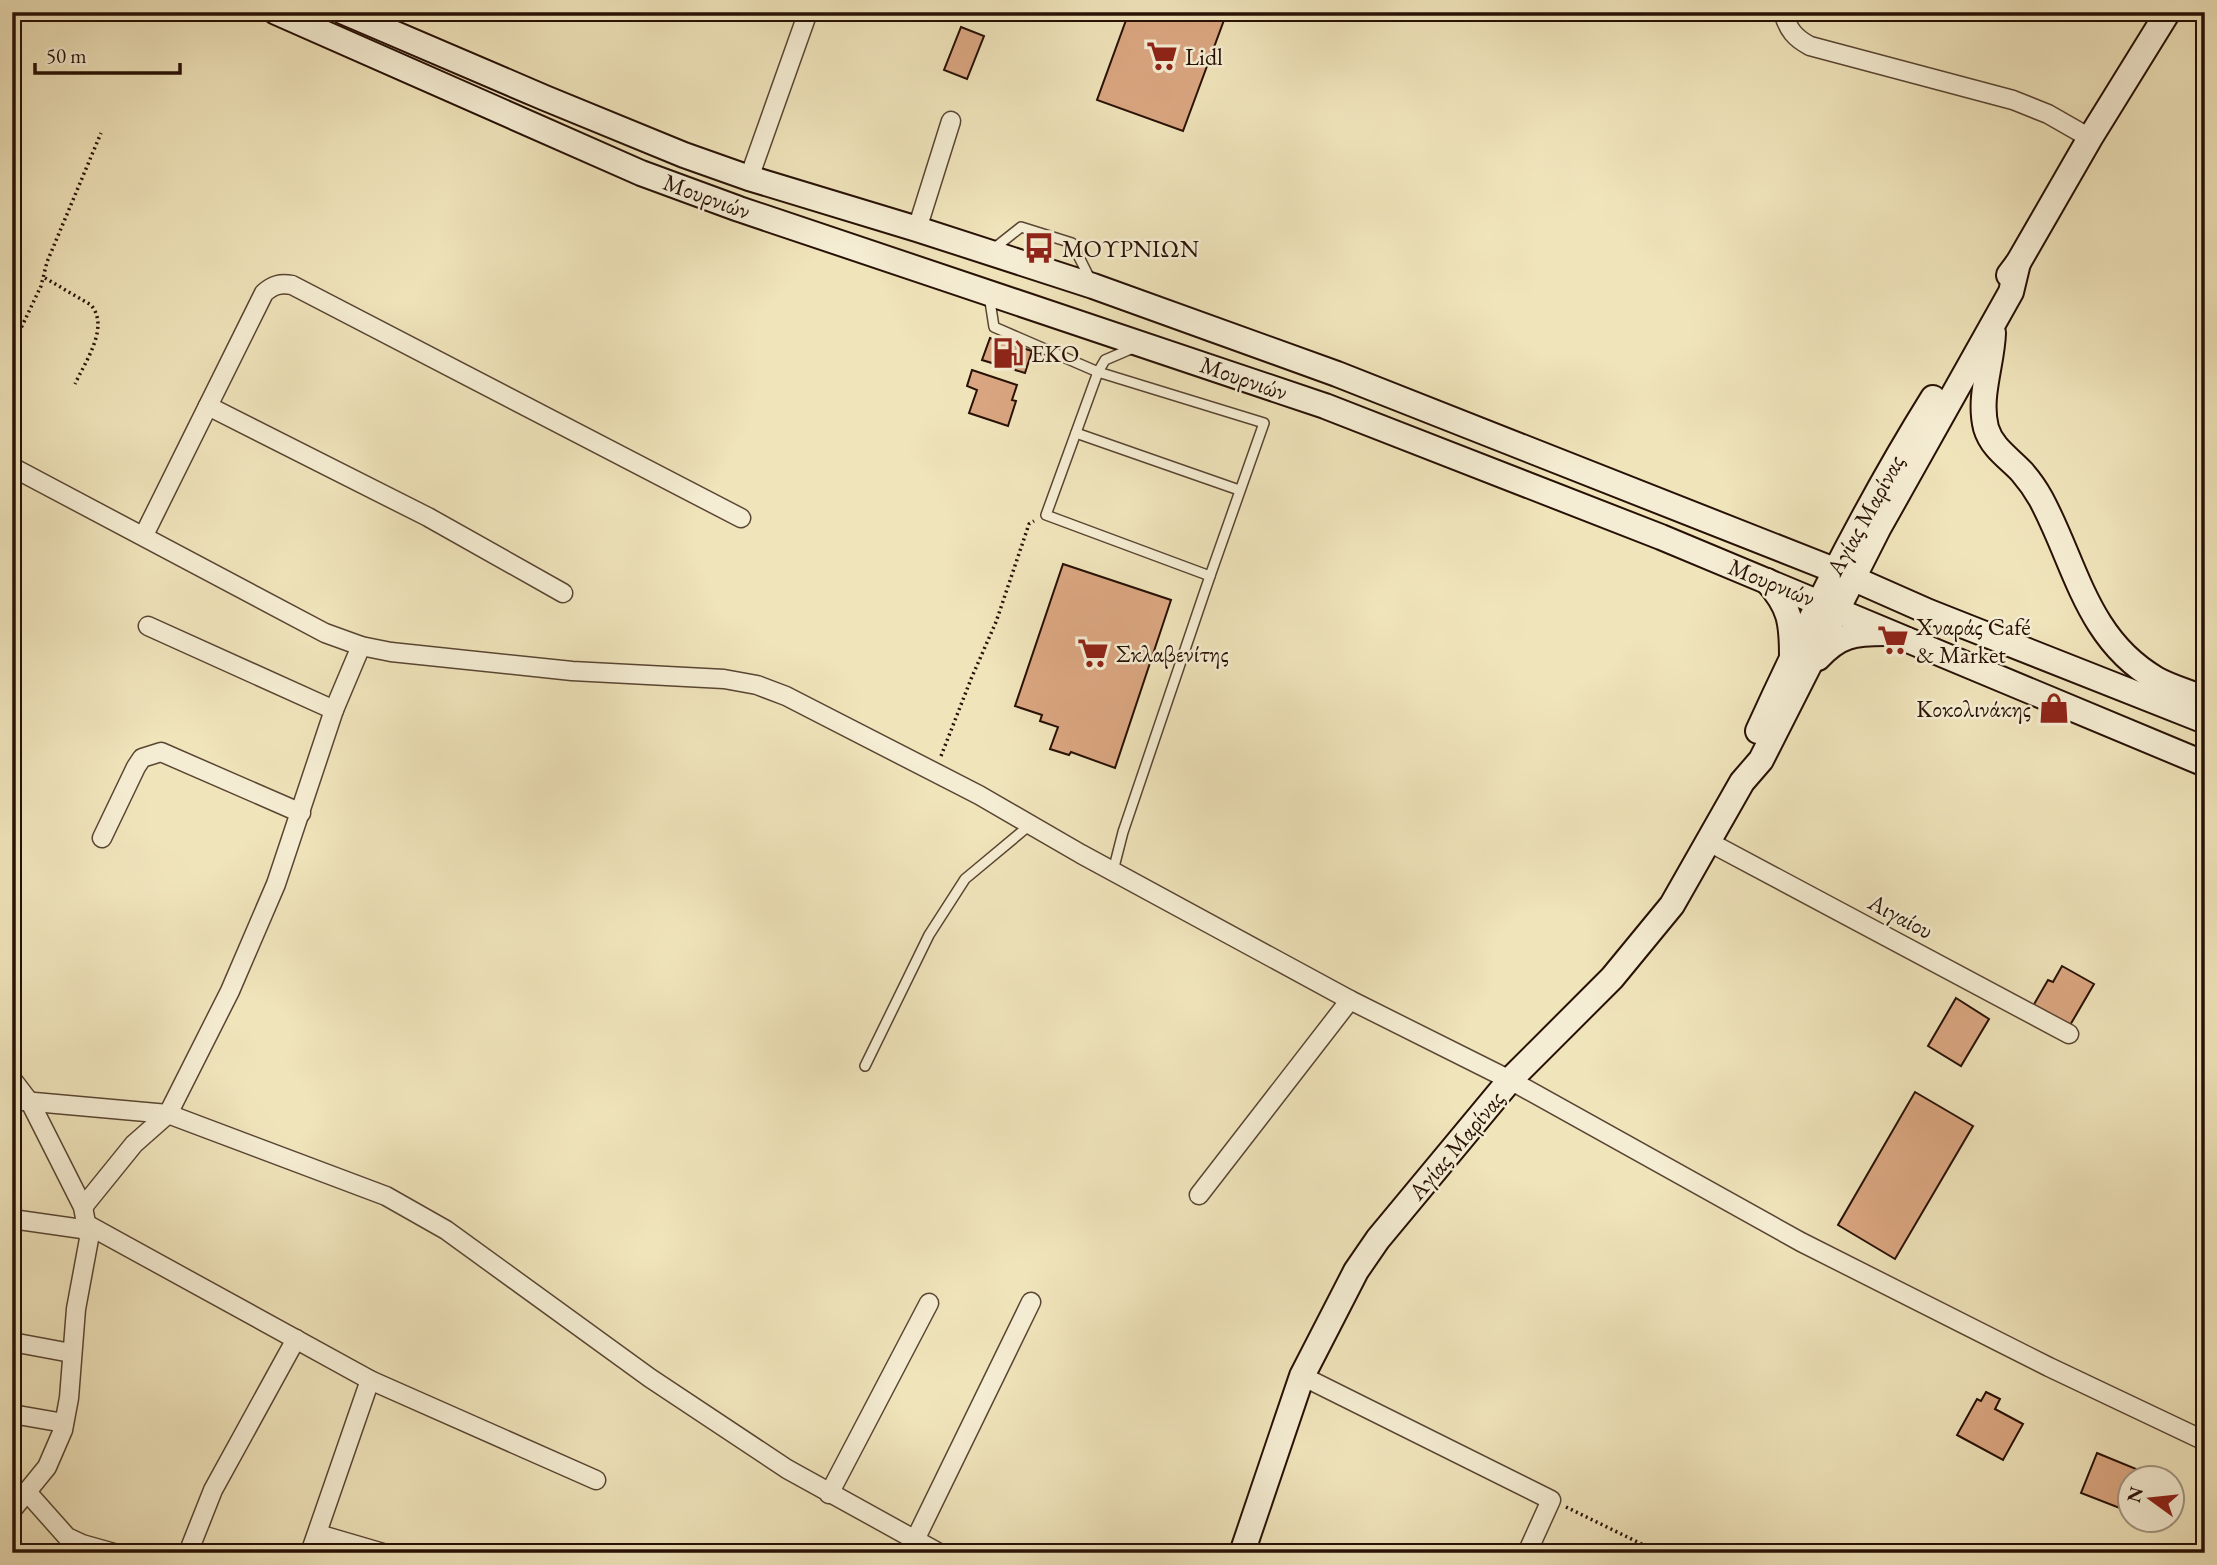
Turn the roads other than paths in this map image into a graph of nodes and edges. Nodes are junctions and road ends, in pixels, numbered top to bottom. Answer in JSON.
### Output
{"nodes":[{"id":1,"x":275,"y":12,"type":"edge"},
{"id":2,"x":344,"y":12,"type":"edge"},
{"id":3,"x":807,"y":12,"type":"edge"},
{"id":4,"x":1783,"y":12,"type":"edge"},
{"id":5,"x":2162,"y":14,"type":"edge"},
{"id":6,"x":951,"y":121,"type":"dead end"},
{"id":7,"x":2090,"y":138,"type":"junction"},
{"id":8,"x":749,"y":178,"type":"junction"},
{"id":9,"x":918,"y":229,"type":"junction"},
{"id":10,"x":990,"y":252,"type":"junction"},
{"id":11,"x":2018,"y":263,"type":"junction"},
{"id":12,"x":1093,"y":286,"type":"junction"},
{"id":13,"x":989,"y":293,"type":"junction"},
{"id":14,"x":1993,"y":325,"type":"junction"},
{"id":15,"x":1144,"y":344,"type":"junction"},
{"id":16,"x":1098,"y":372,"type":"junction"},
{"id":17,"x":208,"y":406,"type":"junction"},
{"id":18,"x":1076,"y":433,"type":"junction"},
{"id":19,"x":12,"y":467,"type":"edge"},
{"id":20,"x":1240,"y":490,"type":"junction"},
{"id":21,"x":741,"y":518,"type":"dead end"},
{"id":22,"x":1869,"y":526,"type":"junction"},
{"id":23,"x":144,"y":535,"type":"junction"},
{"id":24,"x":1781,"y":550,"type":"junction"},
{"id":25,"x":1843,"y":574,"type":"junction"},
{"id":26,"x":1210,"y":576,"type":"junction"},
{"id":27,"x":1767,"y":580,"type":"junction"},
{"id":28,"x":563,"y":593,"type":"dead end"},
{"id":29,"x":1901,"y":600,"type":"junction"},
{"id":30,"x":1829,"y":606,"type":"junction"},
{"id":31,"x":148,"y":626,"type":"dead end"},
{"id":32,"x":1894,"y":634,"type":"junction"},
{"id":33,"x":361,"y":646,"type":"junction"},
{"id":34,"x":1801,"y":662,"type":"junction"},
{"id":35,"x":2205,"y":699,"type":"edge"},
{"id":36,"x":334,"y":710,"type":"junction"},
{"id":37,"x":2205,"y":721,"type":"edge"},
{"id":38,"x":2205,"y":764,"type":"edge"},
{"id":39,"x":301,"y":813,"type":"junction"},
{"id":40,"x":1031,"y":824,"type":"junction"},
{"id":41,"x":102,"y":838,"type":"dead end"},
{"id":42,"x":1709,"y":842,"type":"junction"},
{"id":43,"x":1113,"y":871,"type":"junction"},
{"id":44,"x":1350,"y":1000,"type":"junction"},
{"id":45,"x":2069,"y":1034,"type":"dead end"},
{"id":46,"x":865,"y":1066,"type":"dead end"},
{"id":47,"x":12,"y":1079,"type":"edge"},
{"id":48,"x":1510,"y":1080,"type":"junction"},
{"id":49,"x":12,"y":1100,"type":"edge"},
{"id":50,"x":31,"y":1104,"type":"junction"},
{"id":51,"x":168,"y":1114,"type":"junction"},
{"id":52,"x":1199,"y":1195,"type":"dead end"},
{"id":53,"x":83,"y":1207,"type":"junction"},
{"id":54,"x":12,"y":1219,"type":"edge"},
{"id":55,"x":88,"y":1227,"type":"junction"},
{"id":56,"x":1031,"y":1301,"type":"dead end"},
{"id":57,"x":929,"y":1303,"type":"dead end"},
{"id":58,"x":296,"y":1339,"type":"junction"},
{"id":59,"x":12,"y":1342,"type":"edge"},
{"id":60,"x":71,"y":1353,"type":"junction"},
{"id":61,"x":1301,"y":1377,"type":"junction"},
{"id":62,"x":370,"y":1380,"type":"junction"},
{"id":63,"x":12,"y":1414,"type":"edge"},
{"id":64,"x":64,"y":1423,"type":"junction"},
{"id":65,"x":2205,"y":1441,"type":"edge"},
{"id":66,"x":596,"y":1480,"type":"dead end"},
{"id":67,"x":27,"y":1492,"type":"junction"},
{"id":68,"x":829,"y":1494,"type":"junction"},
{"id":69,"x":12,"y":1510,"type":"edge"},
{"id":70,"x":318,"y":1534,"type":"junction"},
{"id":71,"x":915,"y":1540,"type":"junction"},
{"id":72,"x":114,"y":1553,"type":"edge"},
{"id":73,"x":188,"y":1553,"type":"edge"},
{"id":74,"x":310,"y":1553,"type":"edge"},
{"id":75,"x":383,"y":1553,"type":"edge"},
{"id":76,"x":939,"y":1553,"type":"edge"},
{"id":77,"x":1242,"y":1553,"type":"edge"},
{"id":78,"x":1527,"y":1553,"type":"edge"}],
"edges":[{"from":1,"to":13,"type":"main road","name":"Μουρνιών"},
{"from":2,"to":8,"type":"main road","name":"Μουρνιών"},
{"from":3,"to":8,"type":"street"},
{"from":4,"to":7,"type":"street"},
{"from":5,"to":7,"type":"main road","name":"Αγίας Μαρίνας"},
{"from":6,"to":9,"type":"street"},
{"from":7,"to":11,"type":"main road","name":"Αγίας Μαρίνας"},
{"from":8,"to":9,"type":"main road","name":"Μουρνιών"},
{"from":9,"to":10,"type":"main road","name":"Μουρνιών"},
{"from":10,"to":12,"type":"main road","name":"Μουρνιών"},
{"from":10,"to":12,"type":"lane"},
{"from":11,"to":14,"type":"main road","name":"Αγίας Μαρίνας"},
{"from":11,"to":22,"type":"main road","name":"Αγίας Μαρίνας"},
{"from":12,"to":24,"type":"main road","name":"Μουρνιών"},
{"from":13,"to":15,"type":"main road","name":"Μουρνιών"},
{"from":13,"to":16,"type":"lane"},
{"from":14,"to":22,"type":"main road","name":"Αγίας Μαρίνας"},
{"from":14,"to":35,"type":"main road"},
{"from":15,"to":16,"type":"lane"},
{"from":15,"to":27,"type":"main road","name":"Μουρνιών"},
{"from":16,"to":18,"type":"lane"},
{"from":16,"to":20,"type":"lane"},
{"from":17,"to":21,"type":"street"},
{"from":17,"to":23,"type":"street"},
{"from":17,"to":28,"type":"street"},
{"from":18,"to":20,"type":"lane"},
{"from":18,"to":26,"type":"lane"},
{"from":19,"to":23,"type":"street"},
{"from":20,"to":26,"type":"lane"},
{"from":22,"to":24,"type":"main road"},
{"from":22,"to":25,"type":"main road","name":"Αγίας Μαρίνας"},
{"from":22,"to":29,"type":"main road"},
{"from":23,"to":33,"type":"street"},
{"from":24,"to":25,"type":"main road","name":"Μουρνιών"},
{"from":25,"to":29,"type":"main road","name":"Μουρνιών"},
{"from":25,"to":30,"type":"main road","name":"Αγίας Μαρίνας"},
{"from":26,"to":43,"type":"lane"},
{"from":27,"to":30,"type":"main road","name":"Μουρνιών"},
{"from":27,"to":34,"type":"main road"},
{"from":29,"to":37,"type":"main road","name":"Μουρνιών"},
{"from":30,"to":32,"type":"main road","name":"Μουρνιών"},
{"from":30,"to":34,"type":"main road","name":"Αγίας Μαρίνας"},
{"from":31,"to":36,"type":"street"},
{"from":32,"to":34,"type":"main road"},
{"from":32,"to":38,"type":"main road","name":"Μουρνιών"},
{"from":33,"to":36,"type":"street"},
{"from":33,"to":40,"type":"street"},
{"from":34,"to":42,"type":"main road","name":"Αγίας Μαρίνας"},
{"from":36,"to":39,"type":"street"},
{"from":39,"to":41,"type":"street"},
{"from":39,"to":51,"type":"street"},
{"from":40,"to":43,"type":"street"},
{"from":40,"to":46,"type":"lane"},
{"from":42,"to":45,"type":"street","name":"Αιγαίου"},
{"from":42,"to":48,"type":"main road","name":"Αγίας Μαρίνας"},
{"from":43,"to":44,"type":"street"},
{"from":44,"to":48,"type":"street"},
{"from":44,"to":52,"type":"street"},
{"from":47,"to":50,"type":"street"},
{"from":48,"to":61,"type":"main road","name":"Αγίας Μαρίνας"},
{"from":48,"to":65,"type":"street"},
{"from":49,"to":50,"type":"street"},
{"from":50,"to":51,"type":"street"},
{"from":50,"to":53,"type":"street"},
{"from":51,"to":53,"type":"street"},
{"from":51,"to":68,"type":"street"},
{"from":53,"to":55,"type":"street"},
{"from":54,"to":55,"type":"street"},
{"from":55,"to":58,"type":"street"},
{"from":55,"to":60,"type":"street"},
{"from":56,"to":71,"type":"street"},
{"from":57,"to":68,"type":"street"},
{"from":58,"to":62,"type":"street"},
{"from":58,"to":73,"type":"street"},
{"from":59,"to":60,"type":"street"},
{"from":60,"to":64,"type":"street"},
{"from":61,"to":77,"type":"main road","name":"Αγίας Μαρίνας"},
{"from":61,"to":78,"type":"street"},
{"from":62,"to":66,"type":"street"},
{"from":62,"to":70,"type":"street"},
{"from":63,"to":64,"type":"street"},
{"from":64,"to":67,"type":"street"},
{"from":67,"to":69,"type":"street"},
{"from":67,"to":72,"type":"street"},
{"from":68,"to":71,"type":"street"},
{"from":70,"to":74,"type":"street"},
{"from":70,"to":75,"type":"street"},
{"from":71,"to":76,"type":"street"}]}
